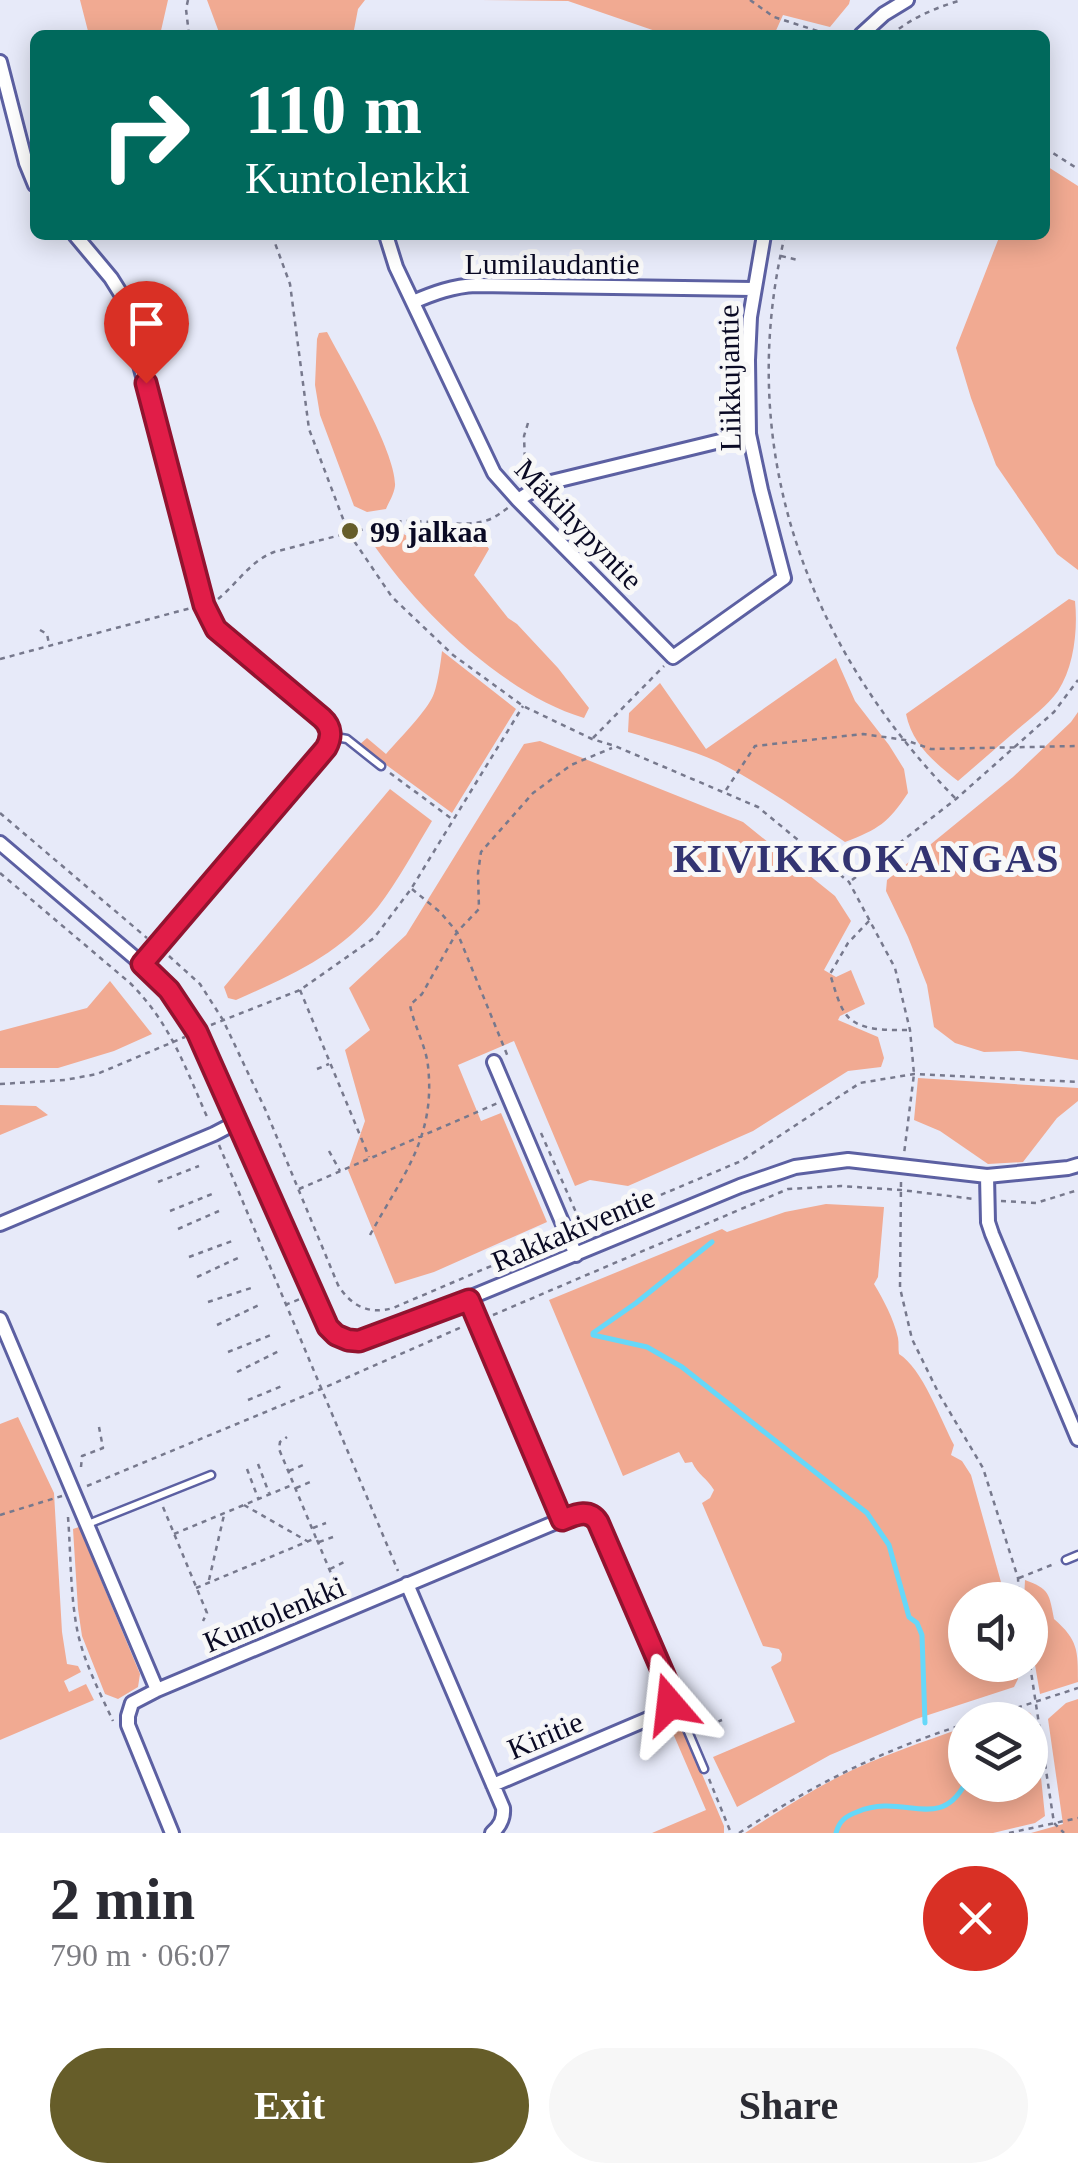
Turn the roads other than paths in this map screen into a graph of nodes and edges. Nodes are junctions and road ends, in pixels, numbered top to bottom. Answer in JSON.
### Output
{"nodes":[{"id":1,"x":874,"y":0,"type":"edge"},
{"id":2,"x":907,"y":0,"type":"edge"},
{"id":3,"x":884,"y":14,"type":"junction"},
{"id":4,"x":866,"y":30,"type":"edge"},
{"id":5,"x":0,"y":62,"type":"edge"},
{"id":6,"x":30,"y":173,"type":"edge"},
{"id":7,"x":79,"y":240,"type":"edge"},
{"id":8,"x":388,"y":240,"type":"edge"},
{"id":9,"x":763,"y":240,"type":"edge"},
{"id":10,"x":753,"y":289,"type":"junction"},
{"id":11,"x":413,"y":302,"type":"junction"},
{"id":12,"x":750,"y":434,"type":"junction"},
{"id":13,"x":518,"y":500,"type":"junction"},
{"id":14,"x":673,"y":657,"type":"joint"},
{"id":15,"x":330,"y":736,"type":"junction"},
{"id":16,"x":380,"y":766,"type":"road end"},
{"id":17,"x":0,"y":844,"type":"edge"},
{"id":18,"x":142,"y":964,"type":"junction"},
{"id":19,"x":494,"y":1062,"type":"dead end"},
{"id":20,"x":237,"y":1122,"type":"junction"},
{"id":21,"x":1078,"y":1164,"type":"edge"},
{"id":22,"x":987,"y":1176,"type":"junction"},
{"id":23,"x":0,"y":1224,"type":"edge"},
{"id":24,"x":576,"y":1255,"type":"junction"},
{"id":25,"x":469,"y":1300,"type":"junction"},
{"id":26,"x":0,"y":1319,"type":"edge"},
{"id":27,"x":1078,"y":1439,"type":"edge"},
{"id":28,"x":211,"y":1475,"type":"dead end"},
{"id":29,"x":562,"y":1520,"type":"junction"},
{"id":30,"x":86,"y":1525,"type":"junction"},
{"id":31,"x":1078,"y":1555,"type":"edge"},
{"id":32,"x":1066,"y":1560,"type":"road end"},
{"id":33,"x":408,"y":1584,"type":"junction"},
{"id":34,"x":157,"y":1690,"type":"junction"},
{"id":35,"x":670,"y":1704,"type":"junction"},
{"id":36,"x":704,"y":1769,"type":"road end"},
{"id":37,"x":494,"y":1785,"type":"junction"},
{"id":38,"x":172,"y":1833,"type":"edge"},
{"id":39,"x":492,"y":1833,"type":"edge"}],
"edges":[{"from":1,"to":3,"type":"street"},
{"from":2,"to":3,"type":"street"},
{"from":3,"to":4,"type":"street"},
{"from":5,"to":6,"type":"street"},
{"from":7,"to":15,"type":"street"},
{"from":8,"to":11,"type":"street","name":"Mäkihypyntie"},
{"from":9,"to":10,"type":"street","name":"Liikkujantie"},
{"from":10,"to":11,"type":"street","name":"Lumilaudantie"},
{"from":10,"to":12,"type":"street","name":"Liikkujantie"},
{"from":11,"to":13,"type":"street","name":"Mäkihypyntie"},
{"from":12,"to":13,"type":"street"},
{"from":12,"to":14,"type":"street","name":"Liikkujantie"},
{"from":13,"to":14,"type":"street","name":"Mäkihypyntie"},
{"from":15,"to":16,"type":"lane"},
{"from":15,"to":18,"type":"street"},
{"from":17,"to":18,"type":"street","name":"Rakkakiventie"},
{"from":18,"to":20,"type":"street","name":"Rakkakiventie"},
{"from":19,"to":24,"type":"street"},
{"from":20,"to":23,"type":"street"},
{"from":20,"to":25,"type":"street","name":"Rakkakiventie"},
{"from":21,"to":22,"type":"street","name":"Rakkakiventie"},
{"from":22,"to":24,"type":"street","name":"Rakkakiventie"},
{"from":22,"to":27,"type":"street"},
{"from":24,"to":25,"type":"street","name":"Rakkakiventie"},
{"from":25,"to":29,"type":"street"},
{"from":26,"to":30,"type":"street"},
{"from":28,"to":30,"type":"lane"},
{"from":29,"to":33,"type":"street","name":"Kuntolenkki"},
{"from":29,"to":35,"type":"street"},
{"from":30,"to":34,"type":"street"},
{"from":31,"to":32,"type":"lane"},
{"from":33,"to":34,"type":"street","name":"Kuntolenkki"},
{"from":33,"to":37,"type":"street"},
{"from":34,"to":38,"type":"street"},
{"from":35,"to":36,"type":"lane"},
{"from":35,"to":37,"type":"street","name":"Kiritie"},
{"from":37,"to":39,"type":"street"}]}
